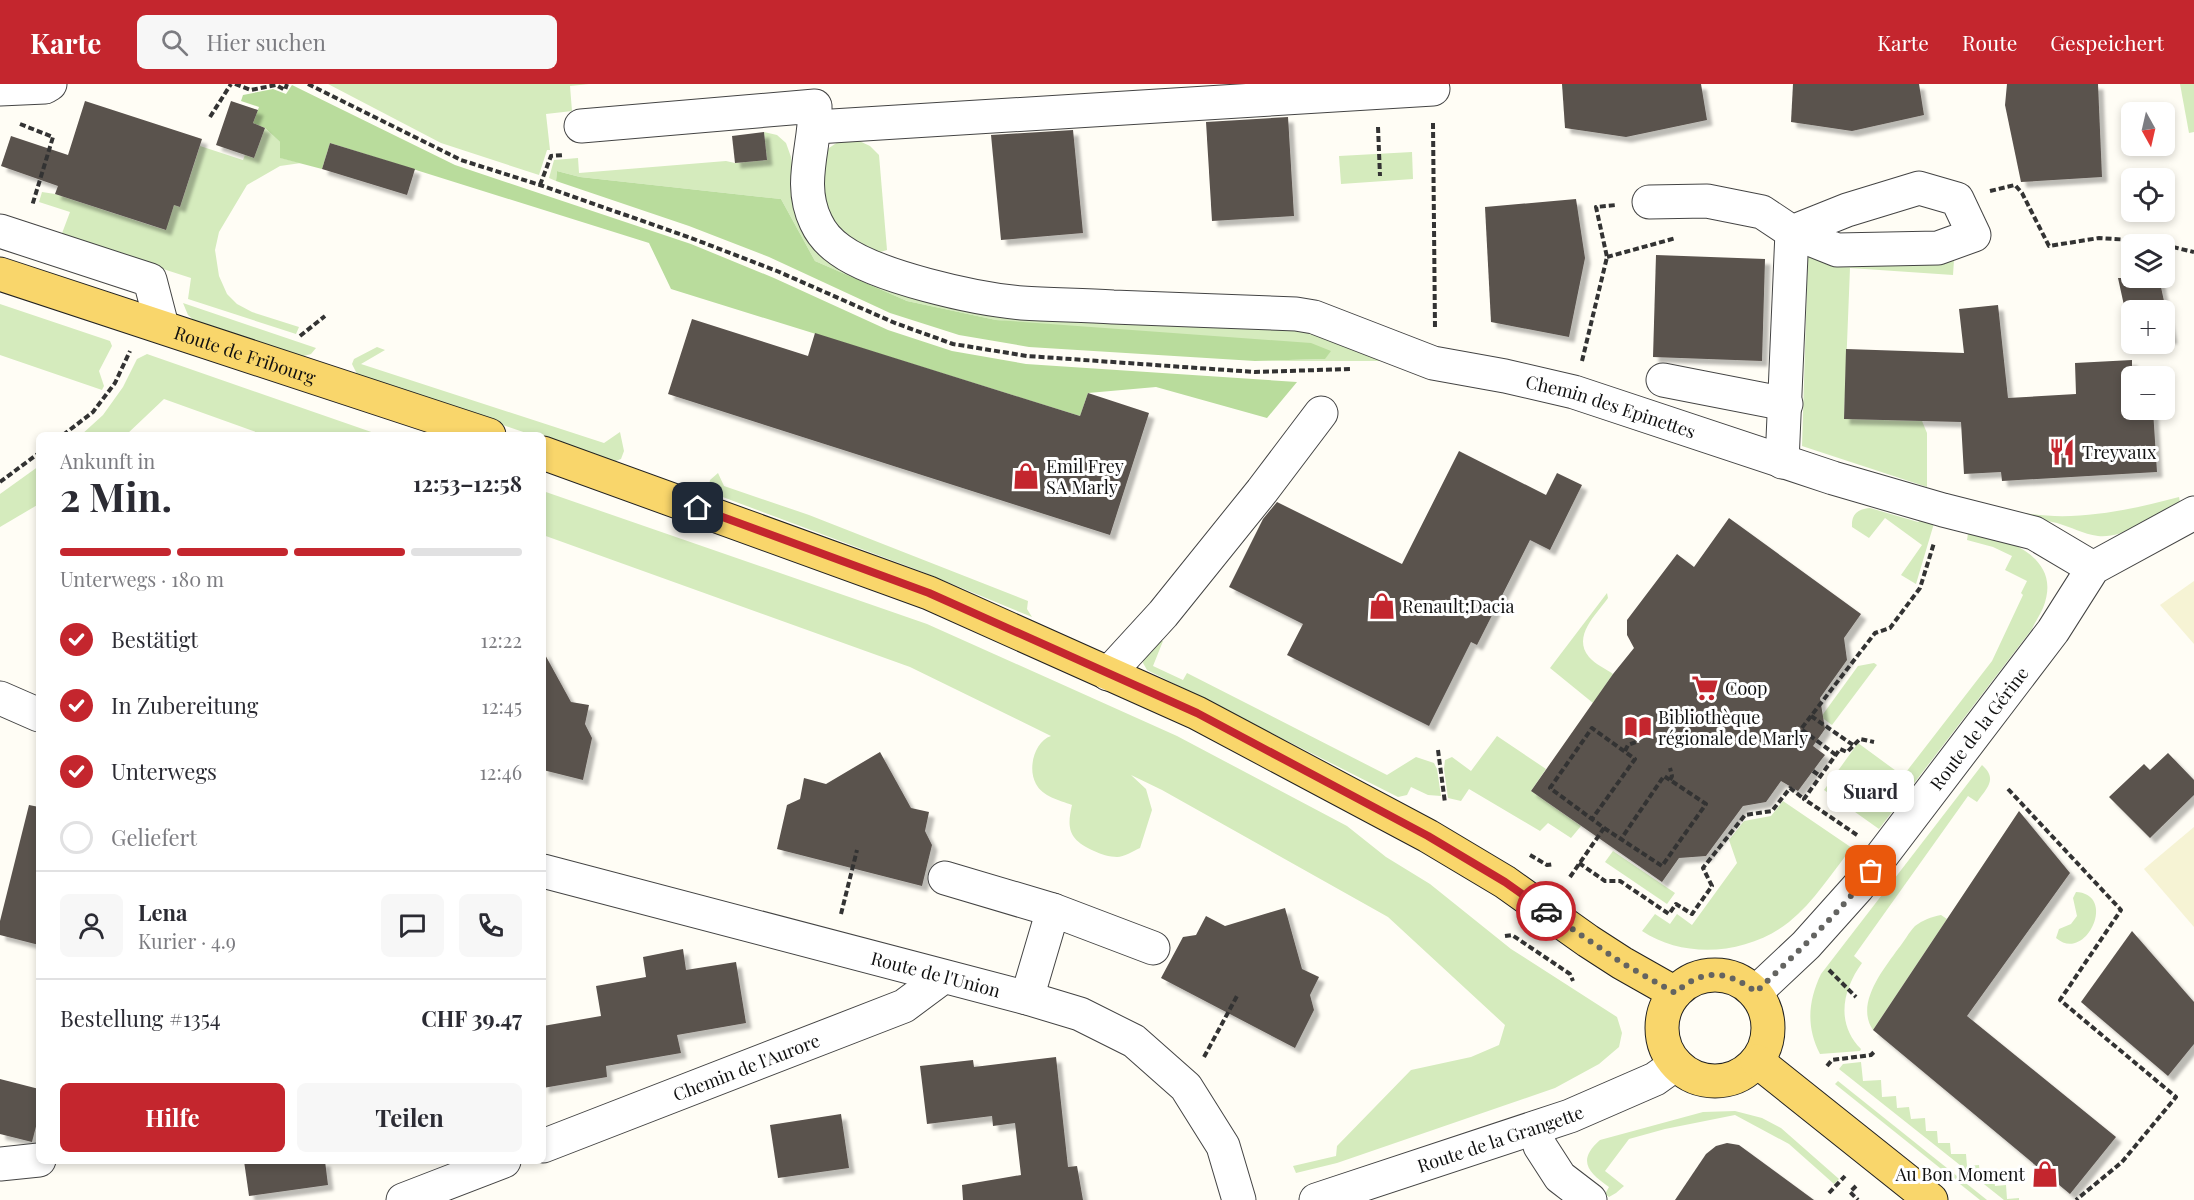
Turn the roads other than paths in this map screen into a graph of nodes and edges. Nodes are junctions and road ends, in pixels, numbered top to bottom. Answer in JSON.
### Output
{"nodes":[{"id":1,"x":50,"y":84,"type":"edge"},
{"id":2,"x":0,"y":89,"type":"edge"},
{"id":3,"x":1433,"y":89,"type":"road end"},
{"id":4,"x":581,"y":126,"type":"dead end"},
{"id":5,"x":816,"y":127,"type":"junction"},
{"id":6,"x":1650,"y":202,"type":"dead end"},
{"id":7,"x":1792,"y":232,"type":"junction"},
{"id":8,"x":11,"y":235,"type":"edge"},
{"id":9,"x":0,"y":274,"type":"edge"},
{"id":10,"x":152,"y":323,"type":"junction"},
{"id":11,"x":1663,"y":380,"type":"dead end"},
{"id":12,"x":1786,"y":404,"type":"junction"},
{"id":13,"x":1321,"y":412,"type":"dead end"},
{"id":14,"x":480,"y":432,"type":"edge"},
{"id":15,"x":546,"y":454,"type":"edge"},
{"id":16,"x":1782,"y":462,"type":"junction"},
{"id":17,"x":2194,"y":513,"type":"edge"},
{"id":18,"x":2093,"y":568,"type":"junction"},
{"id":19,"x":1108,"y":674,"type":"junction"},
{"id":20,"x":0,"y":698,"type":"edge"},
{"id":21,"x":36,"y":714,"type":"edge"},
{"id":22,"x":546,"y":872,"type":"edge"},
{"id":23,"x":945,"y":878,"type":"dead end"},
{"id":24,"x":1053,"y":910,"type":"junction"},
{"id":25,"x":1153,"y":948,"type":"dead end"},
{"id":26,"x":943,"y":977,"type":"junction"},
{"id":27,"x":1756,"y":992,"type":"junction"},
{"id":28,"x":1675,"y":993,"type":"junction"},
{"id":29,"x":1027,"y":998,"type":"junction"},
{"id":30,"x":1757,"y":1061,"type":"junction"},
{"id":31,"x":1677,"y":1064,"type":"junction"},
{"id":32,"x":1535,"y":1128,"type":"junction"},
{"id":33,"x":546,"y":1145,"type":"edge"},
{"id":34,"x":36,"y":1160,"type":"edge"},
{"id":35,"x":0,"y":1164,"type":"edge"},
{"id":36,"x":496,"y":1164,"type":"edge"},
{"id":37,"x":403,"y":1200,"type":"edge"},
{"id":38,"x":1239,"y":1200,"type":"edge"},
{"id":39,"x":1316,"y":1200,"type":"edge"},
{"id":40,"x":1590,"y":1200,"type":"edge"},
{"id":41,"x":1930,"y":1200,"type":"edge"}],
"edges":[{"from":1,"to":2,"type":"street"},
{"from":3,"to":5,"type":"street"},
{"from":4,"to":5,"type":"street"},
{"from":5,"to":16,"type":"street","name":"Chemin des Epinettes"},
{"from":6,"to":7,"type":"street"},
{"from":7,"to":7,"type":"street"},
{"from":7,"to":12,"type":"street"},
{"from":8,"to":10,"type":"street"},
{"from":9,"to":10,"type":"main road","name":"Route de Fribourg"},
{"from":10,"to":14,"type":"main road","name":"Route de Fribourg"},
{"from":11,"to":12,"type":"street"},
{"from":12,"to":16,"type":"street"},
{"from":13,"to":19,"type":"street"},
{"from":15,"to":19,"type":"main road"},
{"from":16,"to":18,"type":"street","name":"Chemin des Epinettes"},
{"from":17,"to":18,"type":"street","name":"Route de la Gérine"},
{"from":18,"to":27,"type":"street","name":"Route de la Gérine"},
{"from":19,"to":28,"type":"main road"},
{"from":20,"to":21,"type":"street"},
{"from":22,"to":26,"type":"street","name":"Route de l'Union"},
{"from":23,"to":24,"type":"street"},
{"from":24,"to":25,"type":"street"},
{"from":24,"to":29,"type":"street"},
{"from":26,"to":29,"type":"street","name":"Route de l'Union"},
{"from":26,"to":33,"type":"street","name":"Chemin de l'Aurore"},
{"from":27,"to":28,"type":"main road"},
{"from":27,"to":30,"type":"main road"},
{"from":28,"to":31,"type":"main road"},
{"from":29,"to":38,"type":"street","name":"Route de l'Union"},
{"from":30,"to":31,"type":"main road"},
{"from":30,"to":41,"type":"main road"},
{"from":31,"to":32,"type":"street","name":"Route de la Grangette"},
{"from":32,"to":39,"type":"street","name":"Route de la Grangette"},
{"from":32,"to":40,"type":"street"},
{"from":34,"to":35,"type":"street"},
{"from":36,"to":37,"type":"street"}]}
